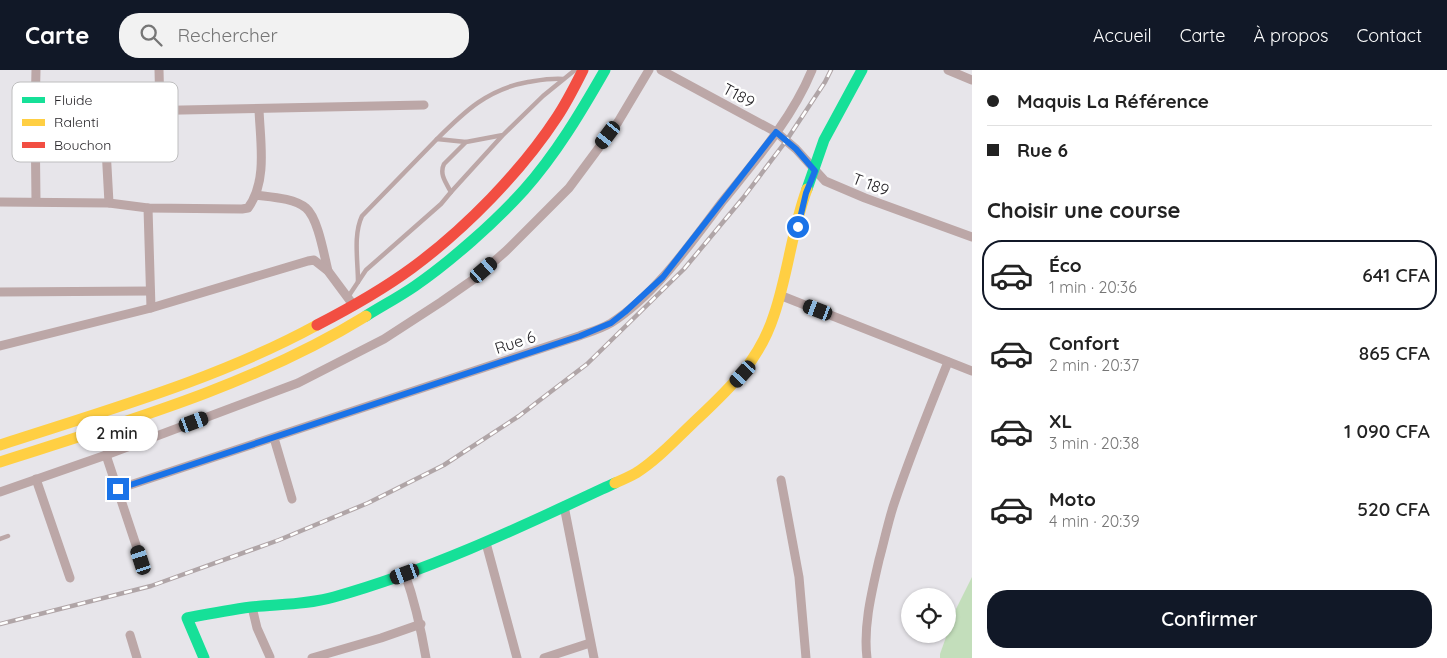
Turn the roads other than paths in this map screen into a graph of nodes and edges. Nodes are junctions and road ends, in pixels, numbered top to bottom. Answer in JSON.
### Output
{"nodes":[{"id":1,"x":575,"y":70,"type":"edge"},
{"id":2,"x":583,"y":70,"type":"edge"},
{"id":3,"x":606,"y":70,"type":"edge"},
{"id":4,"x":650,"y":70,"type":"edge"},
{"id":5,"x":661,"y":70,"type":"edge"},
{"id":6,"x":812,"y":70,"type":"edge"},
{"id":7,"x":862,"y":70,"type":"edge"},
{"id":8,"x":948,"y":70,"type":"edge"},
{"id":9,"x":564,"y":79,"type":"junction"},
{"id":10,"x":972,"y":80,"type":"edge"},
{"id":11,"x":424,"y":105,"type":"dead end"},
{"id":12,"x":259,"y":109,"type":"junction"},
{"id":13,"x":178,"y":110,"type":"edge"},
{"id":14,"x":776,"y":132,"type":"junction"},
{"id":15,"x":503,"y":135,"type":"junction"},
{"id":16,"x":437,"y":139,"type":"junction"},
{"id":17,"x":466,"y":142,"type":"junction"},
{"id":18,"x":36,"y":162,"type":"edge"},
{"id":19,"x":107,"y":162,"type":"edge"},
{"id":20,"x":815,"y":171,"type":"junction"},
{"id":21,"x":451,"y":192,"type":"junction"},
{"id":22,"x":256,"y":195,"type":"junction"},
{"id":23,"x":36,"y":201,"type":"junction"},
{"id":24,"x":0,"y":202,"type":"edge"},
{"id":25,"x":109,"y":203,"type":"junction"},
{"id":26,"x":148,"y":208,"type":"junction"},
{"id":27,"x":972,"y":237,"type":"edge"},
{"id":28,"x":328,"y":271,"type":"junction"},
{"id":29,"x":358,"y":282,"type":"junction"},
{"id":30,"x":150,"y":291,"type":"junction"},
{"id":31,"x":0,"y":292,"type":"edge"},
{"id":32,"x":782,"y":296,"type":"junction"},
{"id":33,"x":351,"y":302,"type":"junction"},
{"id":34,"x":151,"y":308,"type":"junction"},
{"id":35,"x":0,"y":346,"type":"edge"},
{"id":36,"x":948,"y":362,"type":"junction"},
{"id":37,"x":972,"y":371,"type":"edge"},
{"id":38,"x":274,"y":438,"type":"junction"},
{"id":39,"x":0,"y":445,"type":"edge"},
{"id":40,"x":106,"y":455,"type":"junction"},
{"id":41,"x":0,"y":462,"type":"edge"},
{"id":42,"x":36,"y":479,"type":"junction"},
{"id":43,"x":780,"y":480,"type":"dead end"},
{"id":44,"x":118,"y":489,"type":"junction"},
{"id":45,"x":0,"y":492,"type":"edge"},
{"id":46,"x":292,"y":499,"type":"dead end"},
{"id":47,"x":564,"y":506,"type":"junction"},
{"id":48,"x":8,"y":536,"type":"dead end"},
{"id":49,"x":0,"y":539,"type":"edge"},
{"id":50,"x":486,"y":543,"type":"junction"},
{"id":51,"x":141,"y":560,"type":"dead end"},
{"id":52,"x":405,"y":574,"type":"junction"},
{"id":53,"x":70,"y":578,"type":"dead end"},
{"id":54,"x":252,"y":607,"type":"junction"},
{"id":55,"x":420,"y":624,"type":"junction"},
{"id":56,"x":130,"y":635,"type":"dead end"},
{"id":57,"x":590,"y":643,"type":"junction"},
{"id":58,"x":270,"y":657,"type":"edge"},
{"id":59,"x":137,"y":658,"type":"edge"},
{"id":60,"x":204,"y":658,"type":"edge"},
{"id":61,"x":312,"y":658,"type":"edge"},
{"id":62,"x":426,"y":658,"type":"edge"},
{"id":63,"x":517,"y":658,"type":"edge"},
{"id":64,"x":544,"y":658,"type":"edge"},
{"id":65,"x":594,"y":658,"type":"edge"},
{"id":66,"x":806,"y":658,"type":"edge"},
{"id":67,"x":867,"y":658,"type":"edge"}],
"edges":[{"from":1,"to":9,"type":"lane"},
{"from":2,"to":33,"type":"main road"},
{"from":3,"to":41,"type":"main road"},
{"from":4,"to":40,"type":"street"},
{"from":5,"to":14,"type":"street","name":"T189"},
{"from":6,"to":14,"type":"street","name":"Rue 6"},
{"from":7,"to":20,"type":"main road"},
{"from":8,"to":10,"type":"street"},
{"from":9,"to":15,"type":"lane"},
{"from":9,"to":16,"type":"lane"},
{"from":11,"to":12,"type":"street"},
{"from":12,"to":13,"type":"street"},
{"from":12,"to":22,"type":"street"},
{"from":14,"to":20,"type":"street","name":"T 189"},
{"from":14,"to":38,"type":"street","name":"Rue 6"},
{"from":15,"to":17,"type":"lane"},
{"from":15,"to":21,"type":"lane"},
{"from":16,"to":17,"type":"lane"},
{"from":16,"to":29,"type":"lane"},
{"from":17,"to":21,"type":"lane"},
{"from":18,"to":23,"type":"street"},
{"from":19,"to":25,"type":"street"},
{"from":20,"to":27,"type":"street","name":"T 189"},
{"from":20,"to":32,"type":"main road"},
{"from":21,"to":29,"type":"lane"},
{"from":22,"to":26,"type":"street"},
{"from":22,"to":28,"type":"street"},
{"from":23,"to":24,"type":"street"},
{"from":23,"to":25,"type":"street"},
{"from":25,"to":26,"type":"street"},
{"from":26,"to":30,"type":"street"},
{"from":28,"to":33,"type":"street"},
{"from":28,"to":34,"type":"street"},
{"from":29,"to":33,"type":"lane"},
{"from":30,"to":31,"type":"street"},
{"from":30,"to":34,"type":"street"},
{"from":32,"to":36,"type":"street"},
{"from":32,"to":47,"type":"main road"},
{"from":33,"to":39,"type":"main road"},
{"from":34,"to":35,"type":"street"},
{"from":36,"to":37,"type":"street"},
{"from":36,"to":67,"type":"street"},
{"from":38,"to":44,"type":"street","name":"Rue 6"},
{"from":38,"to":46,"type":"street"},
{"from":40,"to":42,"type":"street"},
{"from":40,"to":44,"type":"street"},
{"from":42,"to":45,"type":"street"},
{"from":42,"to":53,"type":"street"},
{"from":43,"to":66,"type":"street"},
{"from":44,"to":51,"type":"street"},
{"from":47,"to":50,"type":"main road"},
{"from":47,"to":57,"type":"street"},
{"from":48,"to":49,"type":"lane"},
{"from":50,"to":52,"type":"main road"},
{"from":50,"to":63,"type":"street"},
{"from":52,"to":54,"type":"main road"},
{"from":52,"to":55,"type":"street"},
{"from":54,"to":58,"type":"street"},
{"from":54,"to":60,"type":"main road"},
{"from":55,"to":61,"type":"street"},
{"from":55,"to":62,"type":"street"},
{"from":56,"to":59,"type":"street"},
{"from":57,"to":64,"type":"street"},
{"from":57,"to":65,"type":"street"}]}
